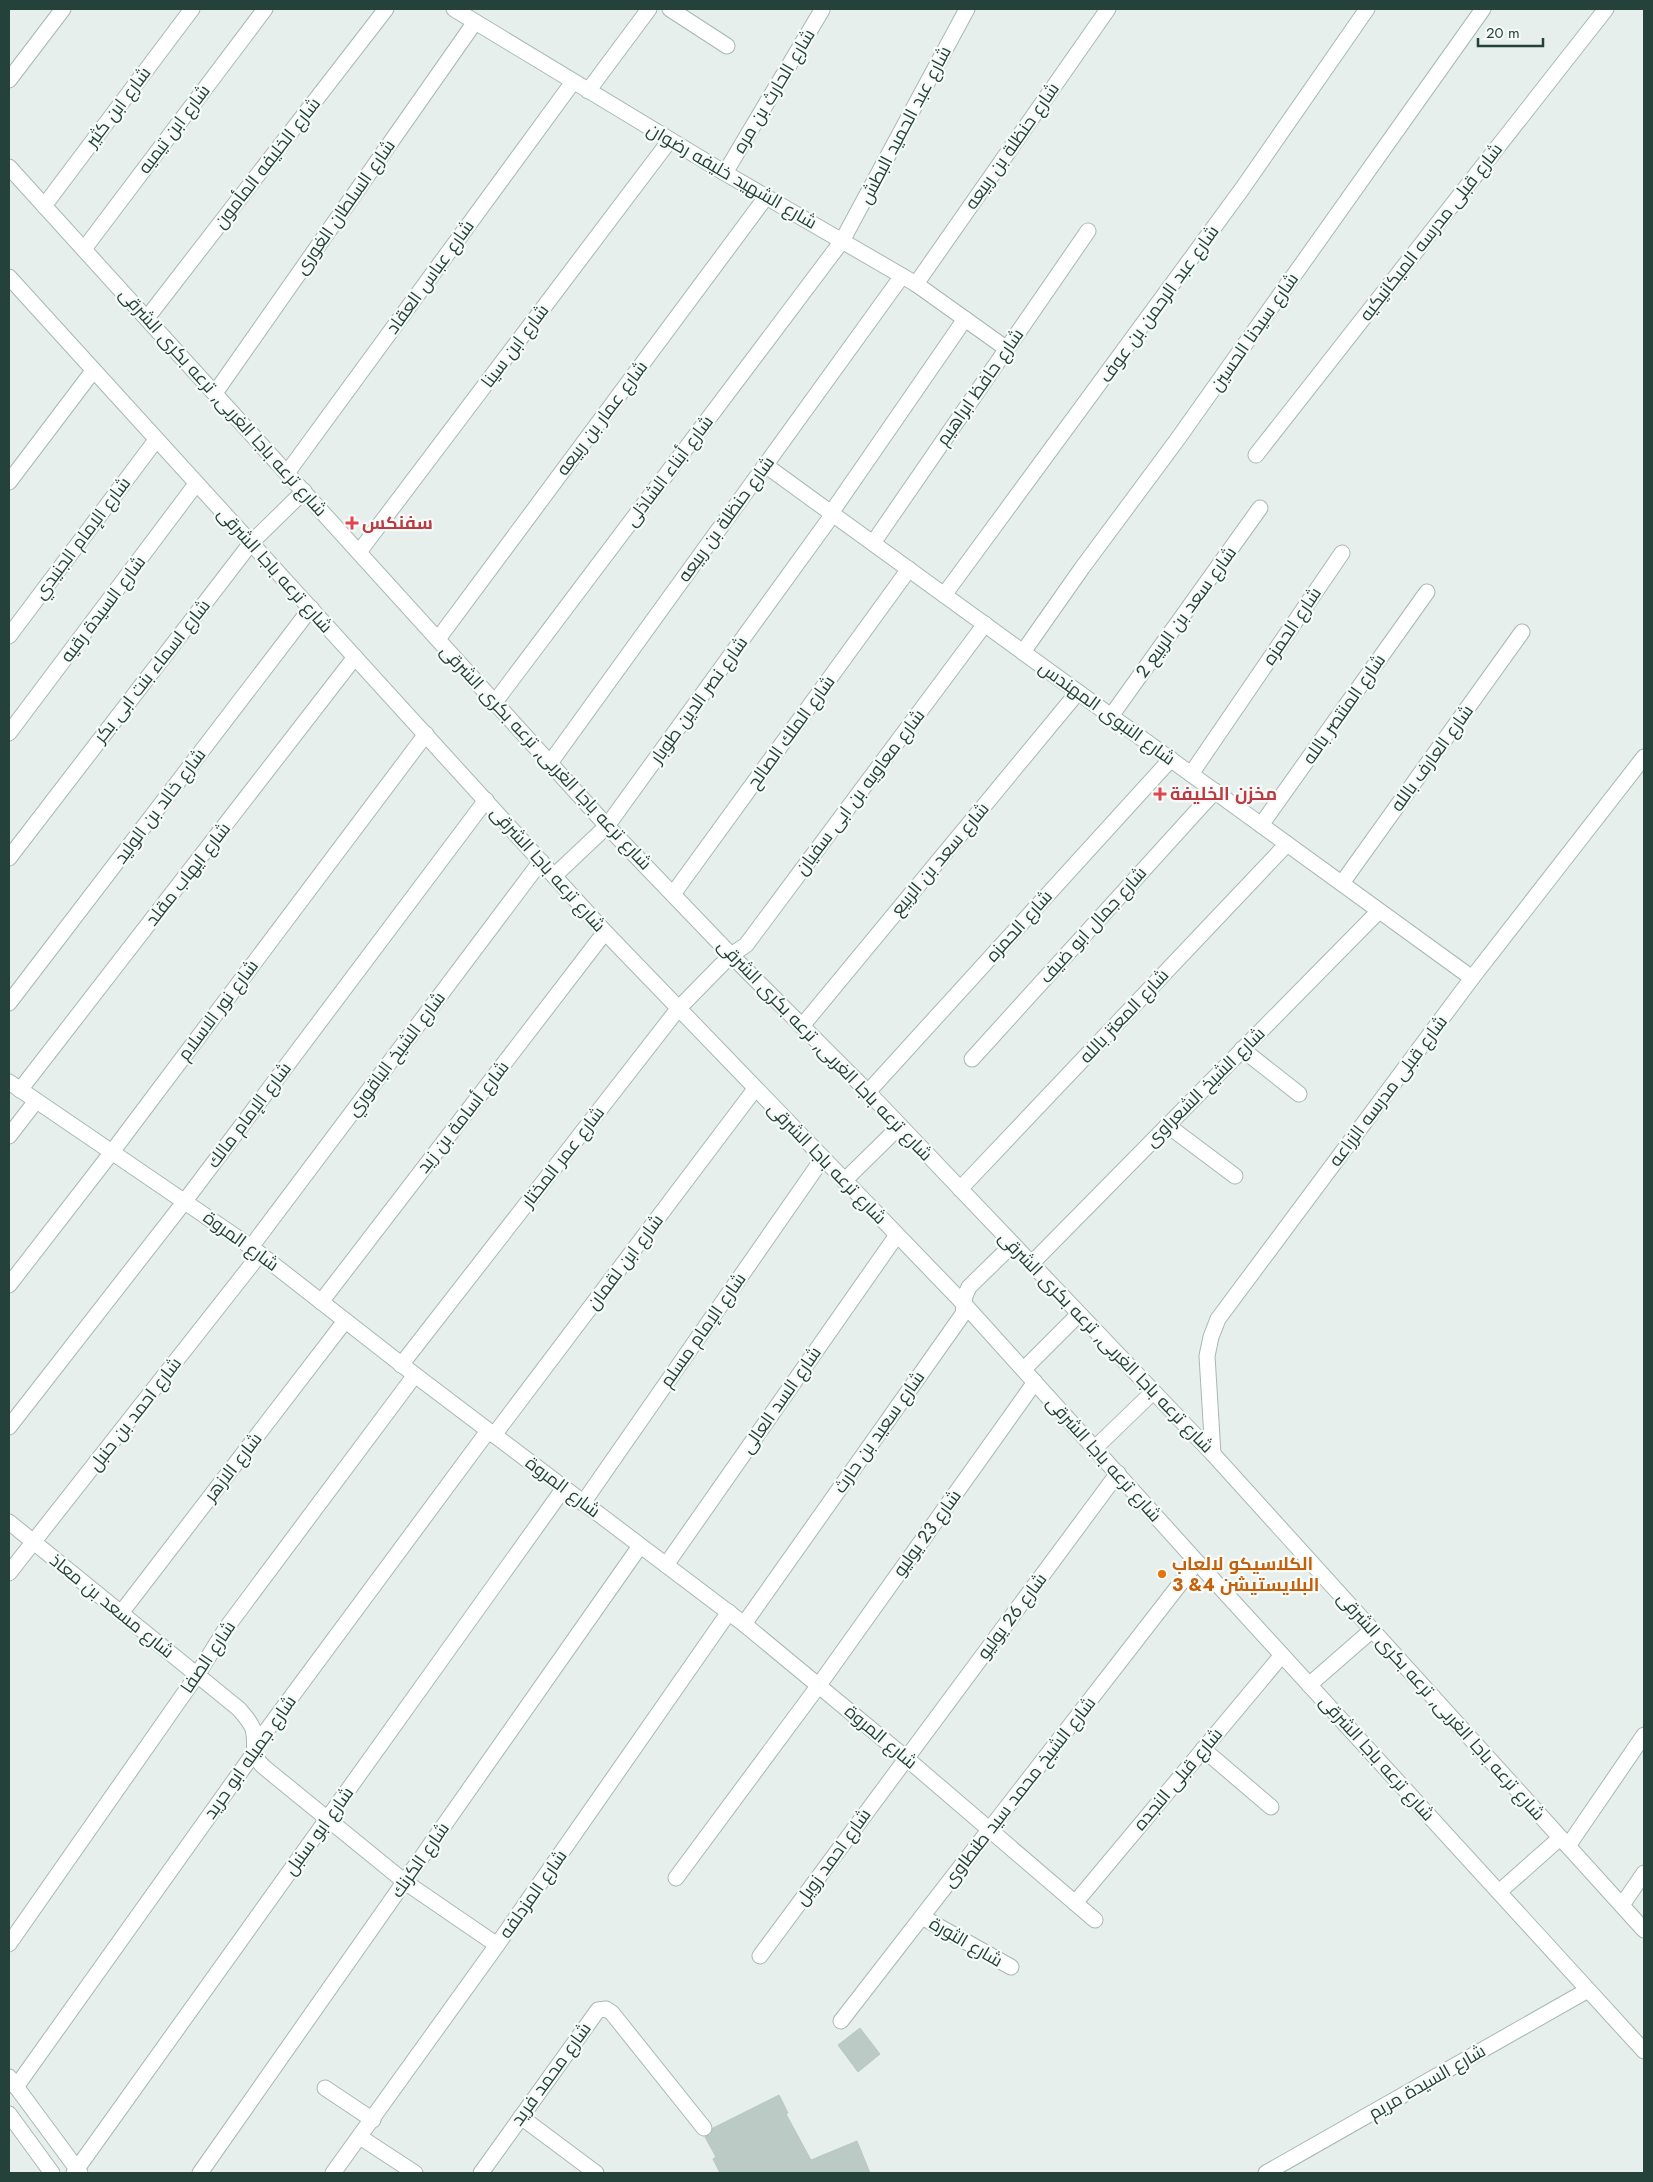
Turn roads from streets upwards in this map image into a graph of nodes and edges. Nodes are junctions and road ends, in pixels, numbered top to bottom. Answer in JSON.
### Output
{"nodes":[{"id":1,"x":63,"y":9,"type":"edge"},
{"id":2,"x":192,"y":9,"type":"edge"},
{"id":3,"x":265,"y":9,"type":"edge"},
{"id":4,"x":386,"y":9,"type":"edge"},
{"id":5,"x":649,"y":9,"type":"edge"},
{"id":6,"x":670,"y":9,"type":"edge"},
{"id":7,"x":967,"y":9,"type":"edge"},
{"id":8,"x":1108,"y":9,"type":"edge"},
{"id":9,"x":1367,"y":9,"type":"edge"},
{"id":10,"x":1483,"y":9,"type":"edge"},
{"id":11,"x":1606,"y":9,"type":"edge"},
{"id":12,"x":822,"y":10,"type":"edge"},
{"id":13,"x":465,"y":14,"type":"edge"},
{"id":14,"x":727,"y":46,"type":"dead end"},
{"id":15,"x":9,"y":80,"type":"edge"},
{"id":16,"x":573,"y":82,"type":"junction"},
{"id":17,"x":588,"y":91,"type":"junction"},
{"id":18,"x":670,"y":140,"type":"junction"},
{"id":19,"x":9,"y":167,"type":"edge"},
{"id":20,"x":725,"y":173,"type":"junction"},
{"id":21,"x":766,"y":197,"type":"junction"},
{"id":22,"x":44,"y":206,"type":"junction"},
{"id":23,"x":1088,"y":231,"type":"dead end"},
{"id":24,"x":842,"y":241,"type":"junction"},
{"id":25,"x":84,"y":249,"type":"junction"},
{"id":26,"x":902,"y":276,"type":"junction"},
{"id":27,"x":9,"y":278,"type":"edge"},
{"id":28,"x":916,"y":284,"type":"junction"},
{"id":29,"x":148,"y":318,"type":"junction"},
{"id":30,"x":965,"y":319,"type":"junction"},
{"id":31,"x":1007,"y":349,"type":"junction"},
{"id":32,"x":93,"y":371,"type":"junction"},
{"id":33,"x":215,"y":393,"type":"junction"},
{"id":34,"x":156,"y":440,"type":"junction"},
{"id":35,"x":1256,"y":455,"type":"dead end"},
{"id":36,"x":765,"y":465,"type":"junction"},
{"id":37,"x":287,"y":472,"type":"junction"},
{"id":38,"x":9,"y":482,"type":"edge"},
{"id":39,"x":196,"y":484,"type":"junction"},
{"id":40,"x":304,"y":491,"type":"junction"},
{"id":41,"x":1260,"y":508,"type":"dead end"},
{"id":42,"x":832,"y":513,"type":"junction"},
{"id":43,"x":251,"y":543,"type":"junction"},
{"id":44,"x":873,"y":543,"type":"junction"},
{"id":45,"x":359,"y":552,"type":"junction"},
{"id":46,"x":1342,"y":553,"type":"dead end"},
{"id":47,"x":909,"y":569,"type":"junction"},
{"id":48,"x":1427,"y":592,"type":"dead end"},
{"id":49,"x":944,"y":595,"type":"junction"},
{"id":50,"x":310,"y":608,"type":"junction"},
{"id":51,"x":985,"y":624,"type":"junction"},
{"id":52,"x":1522,"y":632,"type":"dead end"},
{"id":53,"x":9,"y":636,"type":"edge"},
{"id":54,"x":438,"y":639,"type":"junction"},
{"id":55,"x":1023,"y":652,"type":"junction"},
{"id":56,"x":355,"y":658,"type":"junction"},
{"id":57,"x":1078,"y":692,"type":"junction"},
{"id":58,"x":495,"y":702,"type":"junction"},
{"id":59,"x":1111,"y":716,"type":"junction"},
{"id":60,"x":9,"y":733,"type":"edge"},
{"id":61,"x":426,"y":734,"type":"junction"},
{"id":62,"x":1644,"y":757,"type":"edge"},
{"id":63,"x":1171,"y":759,"type":"junction"},
{"id":64,"x":550,"y":763,"type":"junction"},
{"id":65,"x":1191,"y":774,"type":"junction"},
{"id":66,"x":1215,"y":791,"type":"junction"},
{"id":67,"x":486,"y":800,"type":"junction"},
{"id":68,"x":1261,"y":825,"type":"junction"},
{"id":69,"x":608,"y":826,"type":"junction"},
{"id":70,"x":1287,"y":844,"type":"junction"},
{"id":71,"x":9,"y":858,"type":"edge"},
{"id":72,"x":541,"y":861,"type":"junction"},
{"id":73,"x":554,"y":876,"type":"junction"},
{"id":74,"x":1342,"y":883,"type":"junction"},
{"id":75,"x":673,"y":894,"type":"junction"},
{"id":76,"x":1379,"y":911,"type":"junction"},
{"id":77,"x":605,"y":932,"type":"junction"},
{"id":78,"x":731,"y":955,"type":"junction"},
{"id":79,"x":1472,"y":978,"type":"junction"},
{"id":80,"x":9,"y":1003,"type":"edge"},
{"id":81,"x":678,"y":1008,"type":"junction"},
{"id":82,"x":802,"y":1026,"type":"junction"},
{"id":83,"x":1242,"y":1049,"type":"junction"},
{"id":84,"x":972,"y":1060,"type":"dead end"},
{"id":85,"x":14,"y":1086,"type":"edge"},
{"id":86,"x":755,"y":1089,"type":"junction"},
{"id":87,"x":868,"y":1092,"type":"junction"},
{"id":88,"x":1299,"y":1094,"type":"dead end"},
{"id":89,"x":36,"y":1101,"type":"junction"},
{"id":90,"x":900,"y":1126,"type":"junction"},
{"id":91,"x":1167,"y":1126,"type":"junction"},
{"id":92,"x":9,"y":1136,"type":"edge"},
{"id":93,"x":112,"y":1152,"type":"junction"},
{"id":94,"x":823,"y":1158,"type":"junction"},
{"id":95,"x":1235,"y":1176,"type":"dead end"},
{"id":96,"x":844,"y":1181,"type":"junction"},
{"id":97,"x":960,"y":1189,"type":"junction"},
{"id":98,"x":185,"y":1201,"type":"junction"},
{"id":99,"x":897,"y":1235,"type":"junction"},
{"id":100,"x":1013,"y":1244,"type":"junction"},
{"id":101,"x":256,"y":1250,"type":"junction"},
{"id":102,"x":1031,"y":1264,"type":"junction"},
{"id":103,"x":9,"y":1285,"type":"edge"},
{"id":104,"x":321,"y":1302,"type":"junction"},
{"id":105,"x":965,"y":1305,"type":"junction"},
{"id":106,"x":1079,"y":1314,"type":"junction"},
{"id":107,"x":346,"y":1321,"type":"junction"},
{"id":108,"x":402,"y":1365,"type":"junction"},
{"id":109,"x":1024,"y":1369,"type":"junction"},
{"id":110,"x":415,"y":1375,"type":"junction"},
{"id":111,"x":1035,"y":1382,"type":"junction"},
{"id":112,"x":1153,"y":1392,"type":"junction"},
{"id":113,"x":9,"y":1427,"type":"edge"},
{"id":114,"x":491,"y":1433,"type":"junction"},
{"id":115,"x":1095,"y":1448,"type":"junction"},
{"id":116,"x":1213,"y":1454,"type":"junction"},
{"id":117,"x":1118,"y":1473,"type":"junction"},
{"id":118,"x":564,"y":1488,"type":"junction"},
{"id":119,"x":583,"y":1502,"type":"junction"},
{"id":120,"x":9,"y":1522,"type":"edge"},
{"id":121,"x":33,"y":1542,"type":"junction"},
{"id":122,"x":640,"y":1546,"type":"junction"},
{"id":123,"x":1197,"y":1562,"type":"junction"},
{"id":124,"x":666,"y":1565,"type":"junction"},
{"id":125,"x":9,"y":1573,"type":"edge"},
{"id":126,"x":729,"y":1612,"type":"junction"},
{"id":127,"x":121,"y":1613,"type":"junction"},
{"id":128,"x":744,"y":1624,"type":"junction"},
{"id":129,"x":1372,"y":1630,"type":"junction"},
{"id":130,"x":1282,"y":1654,"type":"junction"},
{"id":131,"x":197,"y":1675,"type":"junction"},
{"id":132,"x":819,"y":1685,"type":"junction"},
{"id":133,"x":1309,"y":1685,"type":"junction"},
{"id":134,"x":1644,"y":1735,"type":"edge"},
{"id":135,"x":1203,"y":1749,"type":"junction"},
{"id":136,"x":254,"y":1753,"type":"junction"},
{"id":137,"x":906,"y":1758,"type":"junction"},
{"id":138,"x":1271,"y":1807,"type":"dead end"},
{"id":139,"x":327,"y":1819,"type":"junction"},
{"id":140,"x":990,"y":1830,"type":"junction"},
{"id":141,"x":1564,"y":1842,"type":"junction"},
{"id":142,"x":1644,"y":1873,"type":"edge"},
{"id":143,"x":676,"y":1878,"type":"dead end"},
{"id":144,"x":405,"y":1882,"type":"junction"},
{"id":145,"x":1499,"y":1892,"type":"junction"},
{"id":146,"x":1075,"y":1903,"type":"junction"},
{"id":147,"x":1622,"y":1906,"type":"junction"},
{"id":148,"x":922,"y":1917,"type":"junction"},
{"id":149,"x":1094,"y":1920,"type":"dead end"},
{"id":150,"x":1644,"y":1930,"type":"edge"},
{"id":151,"x":9,"y":1944,"type":"edge"},
{"id":152,"x":497,"y":1945,"type":"junction"},
{"id":153,"x":760,"y":1956,"type":"dead end"},
{"id":154,"x":1011,"y":1968,"type":"dead end"},
{"id":155,"x":1588,"y":1990,"type":"junction"},
{"id":156,"x":842,"y":2021,"type":"dead end"},
{"id":157,"x":1644,"y":2051,"type":"edge"},
{"id":158,"x":12,"y":2082,"type":"edge"},
{"id":159,"x":325,"y":2088,"type":"dead end"},
{"id":160,"x":9,"y":2114,"type":"edge"},
{"id":161,"x":521,"y":2117,"type":"junction"},
{"id":162,"x":373,"y":2120,"type":"junction"},
{"id":163,"x":704,"y":2128,"type":"dead end"},
{"id":164,"x":360,"y":2137,"type":"junction"},
{"id":165,"x":77,"y":2172,"type":"edge"},
{"id":166,"x":52,"y":2173,"type":"edge"},
{"id":167,"x":200,"y":2173,"type":"edge"},
{"id":168,"x":333,"y":2173,"type":"edge"},
{"id":169,"x":415,"y":2173,"type":"edge"},
{"id":170,"x":480,"y":2173,"type":"edge"},
{"id":171,"x":596,"y":2173,"type":"edge"},
{"id":172,"x":1266,"y":2173,"type":"edge"}],
"edges":[{"from":1,"to":15,"type":"street"},
{"from":2,"to":22,"type":"street","name":"شارع ابن كثير"},
{"from":3,"to":25,"type":"street","name":"شارع ابن تيميه"},
{"from":4,"to":29,"type":"street","name":"شارع الخليفه المأمون"},
{"from":5,"to":17,"type":"street"},
{"from":6,"to":14,"type":"street"},
{"from":7,"to":24,"type":"street","name":"شارع عبد الحميد البطش"},
{"from":8,"to":28,"type":"street","name":"شارع حنظلة بن ربيعه"},
{"from":9,"to":49,"type":"street","name":"شارع عبد الرحمن بن عوف"},
{"from":10,"to":55,"type":"street","name":"شارع سيدنا الحسين"},
{"from":11,"to":35,"type":"street","name":"شارع قبلى مدرسه الميكانيكيه"},
{"from":12,"to":20,"type":"street","name":"شارع الحارث بن مره"},
{"from":13,"to":16,"type":"street","name":"شارع الشهيد خليفه رضوان"},
{"from":13,"to":33,"type":"street","name":"شارع السلطان الغورى"},
{"from":16,"to":17,"type":"street","name":"شارع الشهيد خليفه رضوان"},
{"from":16,"to":37,"type":"street","name":"شارع عباس العقاد"},
{"from":17,"to":18,"type":"street","name":"شارع الشهيد خليفه رضوان"},
{"from":18,"to":20,"type":"street","name":"شارع الشهيد خليفه رضوان"},
{"from":18,"to":45,"type":"street","name":"شارع ابن سينا"},
{"from":19,"to":22,"type":"street","name":"شارع ترعه باجا الغربى, ترعه بكرى الشرقى"},
{"from":20,"to":21,"type":"street","name":"شارع الشهيد خليفه رضوان"},
{"from":21,"to":24,"type":"street","name":"شارع الشهيد خليفه رضوان"},
{"from":21,"to":54,"type":"street","name":"شارع عمار بن ربيعه"},
{"from":22,"to":25,"type":"street","name":"شارع ترعه باجا الغربى, ترعه بكرى الشرقى"},
{"from":23,"to":31,"type":"street","name":"شارع حافظ ابراهيم"},
{"from":24,"to":26,"type":"street","name":"شارع الشهيد خليفه رضوان"},
{"from":24,"to":58,"type":"street","name":"شارع أبناء الشاذلى"},
{"from":25,"to":29,"type":"street","name":"شارع ترعه باجا الغربى, ترعه بكرى الشرقى"},
{"from":26,"to":28,"type":"street","name":"شارع الشهيد خليفه رضوان"},
{"from":26,"to":36,"type":"street","name":"شارع حنظلة بن ربيعه"},
{"from":27,"to":32,"type":"street","name":"شارع ترعه باجا الشرقى"},
{"from":28,"to":30,"type":"street","name":"شارع الشهيد خليفه رضوان"},
{"from":29,"to":33,"type":"street","name":"شارع ترعه باجا الغربى, ترعه بكرى الشرقى"},
{"from":30,"to":31,"type":"street","name":"شارع الشهيد خليفه رضوان"},
{"from":30,"to":42,"type":"street","name":"شارع نصر الدين طوبار"},
{"from":31,"to":44,"type":"street","name":"شارع حافظ ابراهيم"},
{"from":32,"to":34,"type":"street","name":"شارع ترعه باجا الشرقى"},
{"from":32,"to":38,"type":"street"},
{"from":33,"to":37,"type":"street","name":"شارع ترعه باجا الغربى, ترعه بكرى الشرقى"},
{"from":34,"to":39,"type":"street","name":"شارع ترعه باجا الشرقى"},
{"from":34,"to":53,"type":"street","name":"شارع الإمام الجنيدي"},
{"from":36,"to":42,"type":"street","name":"شارع النبوى المهندس"},
{"from":36,"to":64,"type":"street","name":"شارع حنظلة بن ربيعه"},
{"from":37,"to":40,"type":"street","name":"شارع ترعه باجا الغربى, ترعه بكرى الشرقى"},
{"from":39,"to":43,"type":"street","name":"شارع ترعه باجا الشرقى"},
{"from":39,"to":60,"type":"street","name":"شارع السيدة رقيه"},
{"from":40,"to":43,"type":"street","name":"شارع اسماء بنت ابى بكر"},
{"from":40,"to":45,"type":"street","name":"شارع ترعه باجا الغربى, ترعه بكرى الشرقى"},
{"from":41,"to":59,"type":"street","name":"شارع سعد بن الربيع 2"},
{"from":42,"to":44,"type":"street","name":"شارع النبوى المهندس"},
{"from":42,"to":69,"type":"street","name":"شارع نصر الدين طوبار"},
{"from":43,"to":50,"type":"street","name":"شارع ترعه باجا الشرقى"},
{"from":43,"to":71,"type":"street","name":"شارع اسماء بنت ابى بكر"},
{"from":44,"to":47,"type":"street","name":"شارع النبوى المهندس"},
{"from":45,"to":54,"type":"street","name":"شارع ترعه باجا الغربى, ترعه بكرى الشرقى"},
{"from":46,"to":65,"type":"street","name":"شارع الحمزه"},
{"from":47,"to":49,"type":"street","name":"شارع النبوى المهندس"},
{"from":47,"to":75,"type":"street","name":"شارع الملك الصالح"},
{"from":48,"to":68,"type":"street","name":"شارع المنتصر بالله"},
{"from":49,"to":51,"type":"street","name":"شارع النبوى المهندس"},
{"from":50,"to":56,"type":"street","name":"شارع ترعه باجا الشرقى"},
{"from":50,"to":80,"type":"street","name":"شارع خالد بن الوليد"},
{"from":51,"to":55,"type":"street","name":"شارع النبوى المهندس"},
{"from":51,"to":78,"type":"street","name":"شارع معاويه بن ابى سفيان"},
{"from":52,"to":74,"type":"street","name":"شارع العارف بالله"},
{"from":54,"to":58,"type":"street","name":"شارع ترعه باجا الغربى, ترعه بكرى الشرقى"},
{"from":55,"to":57,"type":"street","name":"شارع النبوى المهندس"},
{"from":56,"to":61,"type":"street","name":"شارع ترعه باجا الشرقى"},
{"from":56,"to":85,"type":"street","name":"شارع ايهاب مقلد"},
{"from":57,"to":59,"type":"street","name":"شارع النبوى المهندس"},
{"from":57,"to":82,"type":"street","name":"شارع سعد بن الربيع"},
{"from":58,"to":64,"type":"street","name":"شارع ترعه باجا الغربى, ترعه بكرى الشرقى"},
{"from":59,"to":63,"type":"street","name":"شارع النبوى المهندس"},
{"from":61,"to":67,"type":"street","name":"شارع ترعه باجا الشرقى"},
{"from":61,"to":93,"type":"street","name":"شارع نور الاسلام"},
{"from":62,"to":79,"type":"street","name":"شارع قبلى مدرسه الزراعه"},
{"from":63,"to":65,"type":"street","name":"شارع النبوى المهندس"},
{"from":63,"to":87,"type":"street","name":"شارع الحمزه"},
{"from":64,"to":69,"type":"street","name":"شارع ترعه باجا الغربى, ترعه بكرى الشرقى"},
{"from":65,"to":66,"type":"street","name":"شارع النبوى المهندس"},
{"from":66,"to":68,"type":"street","name":"شارع النبوى المهندس"},
{"from":66,"to":84,"type":"street","name":"شارع جمال ابو ضيف"},
{"from":67,"to":72,"type":"street","name":"شارع ترعه باجا الشرقى"},
{"from":67,"to":98,"type":"street","name":"شارع الإمام مالك"},
{"from":68,"to":70,"type":"street","name":"شارع النبوى المهندس"},
{"from":69,"to":73,"type":"street","name":"شارع نصر الدين طوبار"},
{"from":69,"to":75,"type":"street","name":"شارع ترعه باجا الغربى, ترعه بكرى الشرقى"},
{"from":70,"to":74,"type":"street","name":"شارع النبوى المهندس"},
{"from":70,"to":97,"type":"street","name":"شارع المعتز بالله"},
{"from":72,"to":73,"type":"street","name":"شارع ترعه باجا الشرقى"},
{"from":72,"to":101,"type":"street","name":"شارع الشيخ الباقوري"},
{"from":73,"to":77,"type":"street","name":"شارع ترعه باجا الشرقى"},
{"from":74,"to":76,"type":"street","name":"شارع النبوى المهندس"},
{"from":75,"to":78,"type":"street","name":"شارع ترعه باجا الغربى, ترعه بكرى الشرقى"},
{"from":76,"to":79,"type":"street","name":"شارع النبوى المهندس"},
{"from":76,"to":83,"type":"street","name":"شارع الشيخ الشعراوى"},
{"from":77,"to":81,"type":"street","name":"شارع ترعه باجا الشرقى"},
{"from":77,"to":104,"type":"street","name":"شارع أسامة بن زيد"},
{"from":78,"to":81,"type":"street","name":"شارع عمر المختار"},
{"from":78,"to":82,"type":"street","name":"شارع ترعه باجا الغربى, ترعه بكرى الشرقى"},
{"from":79,"to":116,"type":"street","name":"شارع قبلى مدرسه الزراعه"},
{"from":81,"to":86,"type":"street","name":"شارع ترعه باجا الشرقى"},
{"from":81,"to":108,"type":"street","name":"شارع عمر المختار"},
{"from":82,"to":87,"type":"street","name":"شارع ترعه باجا الغربى, ترعه بكرى الشرقى"},
{"from":83,"to":88,"type":"street"},
{"from":83,"to":91,"type":"street","name":"شارع الشيخ الشعراوى"},
{"from":85,"to":89,"type":"street","name":"شارع المروة"},
{"from":86,"to":94,"type":"street","name":"شارع ترعه باجا الشرقى"},
{"from":86,"to":114,"type":"street","name":"شارع ابن لقمان"},
{"from":87,"to":90,"type":"street","name":"شارع ترعه باجا الغربى, ترعه بكرى الشرقى"},
{"from":89,"to":92,"type":"street"},
{"from":89,"to":93,"type":"street","name":"شارع المروة"},
{"from":90,"to":96,"type":"street"},
{"from":90,"to":97,"type":"street","name":"شارع ترعه باجا الغربى, ترعه بكرى الشرقى"},
{"from":91,"to":95,"type":"street"},
{"from":91,"to":102,"type":"street","name":"شارع الشيخ الشعراوى"},
{"from":93,"to":98,"type":"street","name":"شارع المروة"},
{"from":93,"to":103,"type":"street","name":"شارع نور الاسلام"},
{"from":94,"to":96,"type":"street","name":"شارع ترعه باجا الشرقى"},
{"from":94,"to":119,"type":"street","name":"شارع الإمام مسلم"},
{"from":96,"to":99,"type":"street","name":"شارع ترعه باجا الشرقى"},
{"from":97,"to":100,"type":"street","name":"شارع ترعه باجا الغربى, ترعه بكرى الشرقى"},
{"from":98,"to":101,"type":"street","name":"شارع المروة"},
{"from":98,"to":113,"type":"street","name":"شارع الإمام مالك"},
{"from":99,"to":105,"type":"street","name":"شارع ترعه باجا الشرقى"},
{"from":99,"to":124,"type":"street","name":"شارع السد العالى"},
{"from":100,"to":102,"type":"street","name":"شارع ترعه باجا الغربى, ترعه بكرى الشرقى"},
{"from":100,"to":105,"type":"street","name":"شارع سعيد بن حارث"},
{"from":101,"to":104,"type":"street","name":"شارع المروة"},
{"from":101,"to":121,"type":"street","name":"شارع احمد بن حنبل"},
{"from":102,"to":106,"type":"street","name":"شارع ترعه باجا الغربى, ترعه بكرى الشرقى"},
{"from":104,"to":107,"type":"street","name":"شارع المروة"},
{"from":105,"to":109,"type":"street","name":"شارع ترعه باجا الشرقى"},
{"from":105,"to":128,"type":"street","name":"شارع سعيد بن حارث"},
{"from":106,"to":109,"type":"street"},
{"from":106,"to":112,"type":"street","name":"شارع ترعه باجا الغربى, ترعه بكرى الشرقى"},
{"from":107,"to":108,"type":"street","name":"شارع المروة"},
{"from":107,"to":127,"type":"street","name":"شارع الازهر"},
{"from":108,"to":110,"type":"street","name":"شارع المروة"},
{"from":109,"to":111,"type":"street","name":"شارع ترعه باجا الشرقى"},
{"from":110,"to":114,"type":"street","name":"شارع المروة"},
{"from":110,"to":131,"type":"street","name":"شارع الصفا"},
{"from":111,"to":115,"type":"street","name":"شارع ترعه باجا الشرقى"},
{"from":111,"to":132,"type":"street","name":"شارع 23 يوليو"},
{"from":112,"to":115,"type":"street"},
{"from":112,"to":116,"type":"street","name":"شارع ترعه باجا الغربى, ترعه بكرى الشرقى"},
{"from":114,"to":118,"type":"street","name":"شارع المروة"},
{"from":114,"to":136,"type":"street","name":"شارع جميله ابو حريد"},
{"from":115,"to":117,"type":"street","name":"شارع ترعه باجا الشرقى"},
{"from":116,"to":129,"type":"street","name":"شارع ترعه باجا الغربى, ترعه بكرى الشرقى"},
{"from":117,"to":123,"type":"street","name":"شارع ترعه باجا الشرقى"},
{"from":117,"to":137,"type":"street","name":"شارع 26 يوليو"},
{"from":118,"to":119,"type":"street","name":"شارع المروة"},
{"from":118,"to":139,"type":"street","name":"شارع ابو سنبل"},
{"from":119,"to":122,"type":"street","name":"شارع المروة"},
{"from":120,"to":121,"type":"street","name":"شارع مسعد بن معاذ"},
{"from":121,"to":125,"type":"street","name":"شارع احمد بن حنبل"},
{"from":121,"to":127,"type":"street","name":"شارع مسعد بن معاذ"},
{"from":122,"to":124,"type":"street","name":"شارع المروة"},
{"from":122,"to":144,"type":"street","name":"شارع الكرنك"},
{"from":123,"to":130,"type":"street","name":"شارع ترعه باجا الشرقى"},
{"from":123,"to":140,"type":"street","name":"شارع الشيخ محمد سيد طنطاوى"},
{"from":124,"to":126,"type":"street","name":"شارع المروة"},
{"from":126,"to":128,"type":"street","name":"شارع المروة"},
{"from":126,"to":152,"type":"street","name":"شارع المزدلفه"},
{"from":127,"to":131,"type":"street","name":"شارع مسعد بن معاذ"},
{"from":128,"to":132,"type":"street","name":"شارع المروة"},
{"from":129,"to":133,"type":"street"},
{"from":129,"to":141,"type":"street","name":"شارع ترعه باجا الغربى, ترعه بكرى الشرقى"},
{"from":130,"to":133,"type":"street","name":"شارع ترعه باجا الشرقى"},
{"from":130,"to":135,"type":"street","name":"شارع قبلى النجده"},
{"from":131,"to":136,"type":"street","name":"شارع مسعد بن معاذ"},
{"from":131,"to":151,"type":"street","name":"شارع الصفا"},
{"from":132,"to":137,"type":"street","name":"شارع المروة"},
{"from":132,"to":143,"type":"street"},
{"from":133,"to":145,"type":"street","name":"شارع ترعه باجا الشرقى"},
{"from":134,"to":141,"type":"street"},
{"from":135,"to":138,"type":"street"},
{"from":135,"to":146,"type":"street","name":"شارع قبلى النجده"},
{"from":136,"to":139,"type":"street"},
{"from":136,"to":158,"type":"street","name":"شارع جميله ابو حريد"},
{"from":137,"to":140,"type":"street","name":"شارع المروة"},
{"from":137,"to":153,"type":"street","name":"شارع احمد زويل"},
{"from":139,"to":144,"type":"street"},
{"from":139,"to":165,"type":"street","name":"شارع ابو سنبل"},
{"from":140,"to":146,"type":"street","name":"شارع المروة"},
{"from":140,"to":148,"type":"street","name":"شارع الشيخ محمد سيد طنطاوى"},
{"from":141,"to":145,"type":"street"},
{"from":141,"to":147,"type":"street","name":"شارع ترعه باجا الغربى, ترعه بكرى الشرقى"},
{"from":142,"to":147,"type":"street"},
{"from":144,"to":152,"type":"street"},
{"from":144,"to":167,"type":"street","name":"شارع الكرنك"},
{"from":145,"to":155,"type":"street","name":"شارع ترعه باجا الشرقى"},
{"from":146,"to":149,"type":"street","name":"شارع المروة"},
{"from":147,"to":150,"type":"street","name":"شارع ترعه باجا الغربى, ترعه بكرى الشرقى"},
{"from":148,"to":154,"type":"street","name":"شارع الثورة"},
{"from":148,"to":156,"type":"street","name":"شارع الشيخ محمد سيد طنطاوى"},
{"from":152,"to":162,"type":"street","name":"شارع المزدلفه"},
{"from":155,"to":157,"type":"street","name":"شارع ترعه باجا الشرقى"},
{"from":155,"to":172,"type":"street","name":"شارع السيدة مريم"},
{"from":158,"to":165,"type":"street"},
{"from":159,"to":162,"type":"street"},
{"from":160,"to":166,"type":"street"},
{"from":161,"to":163,"type":"street","name":"شارع محمد فريد"},
{"from":161,"to":170,"type":"street","name":"شارع محمد فريد"},
{"from":161,"to":171,"type":"street"},
{"from":162,"to":164,"type":"street","name":"شارع المزدلفه"},
{"from":164,"to":168,"type":"street","name":"شارع المزدلفه"},
{"from":164,"to":169,"type":"street"}]}
